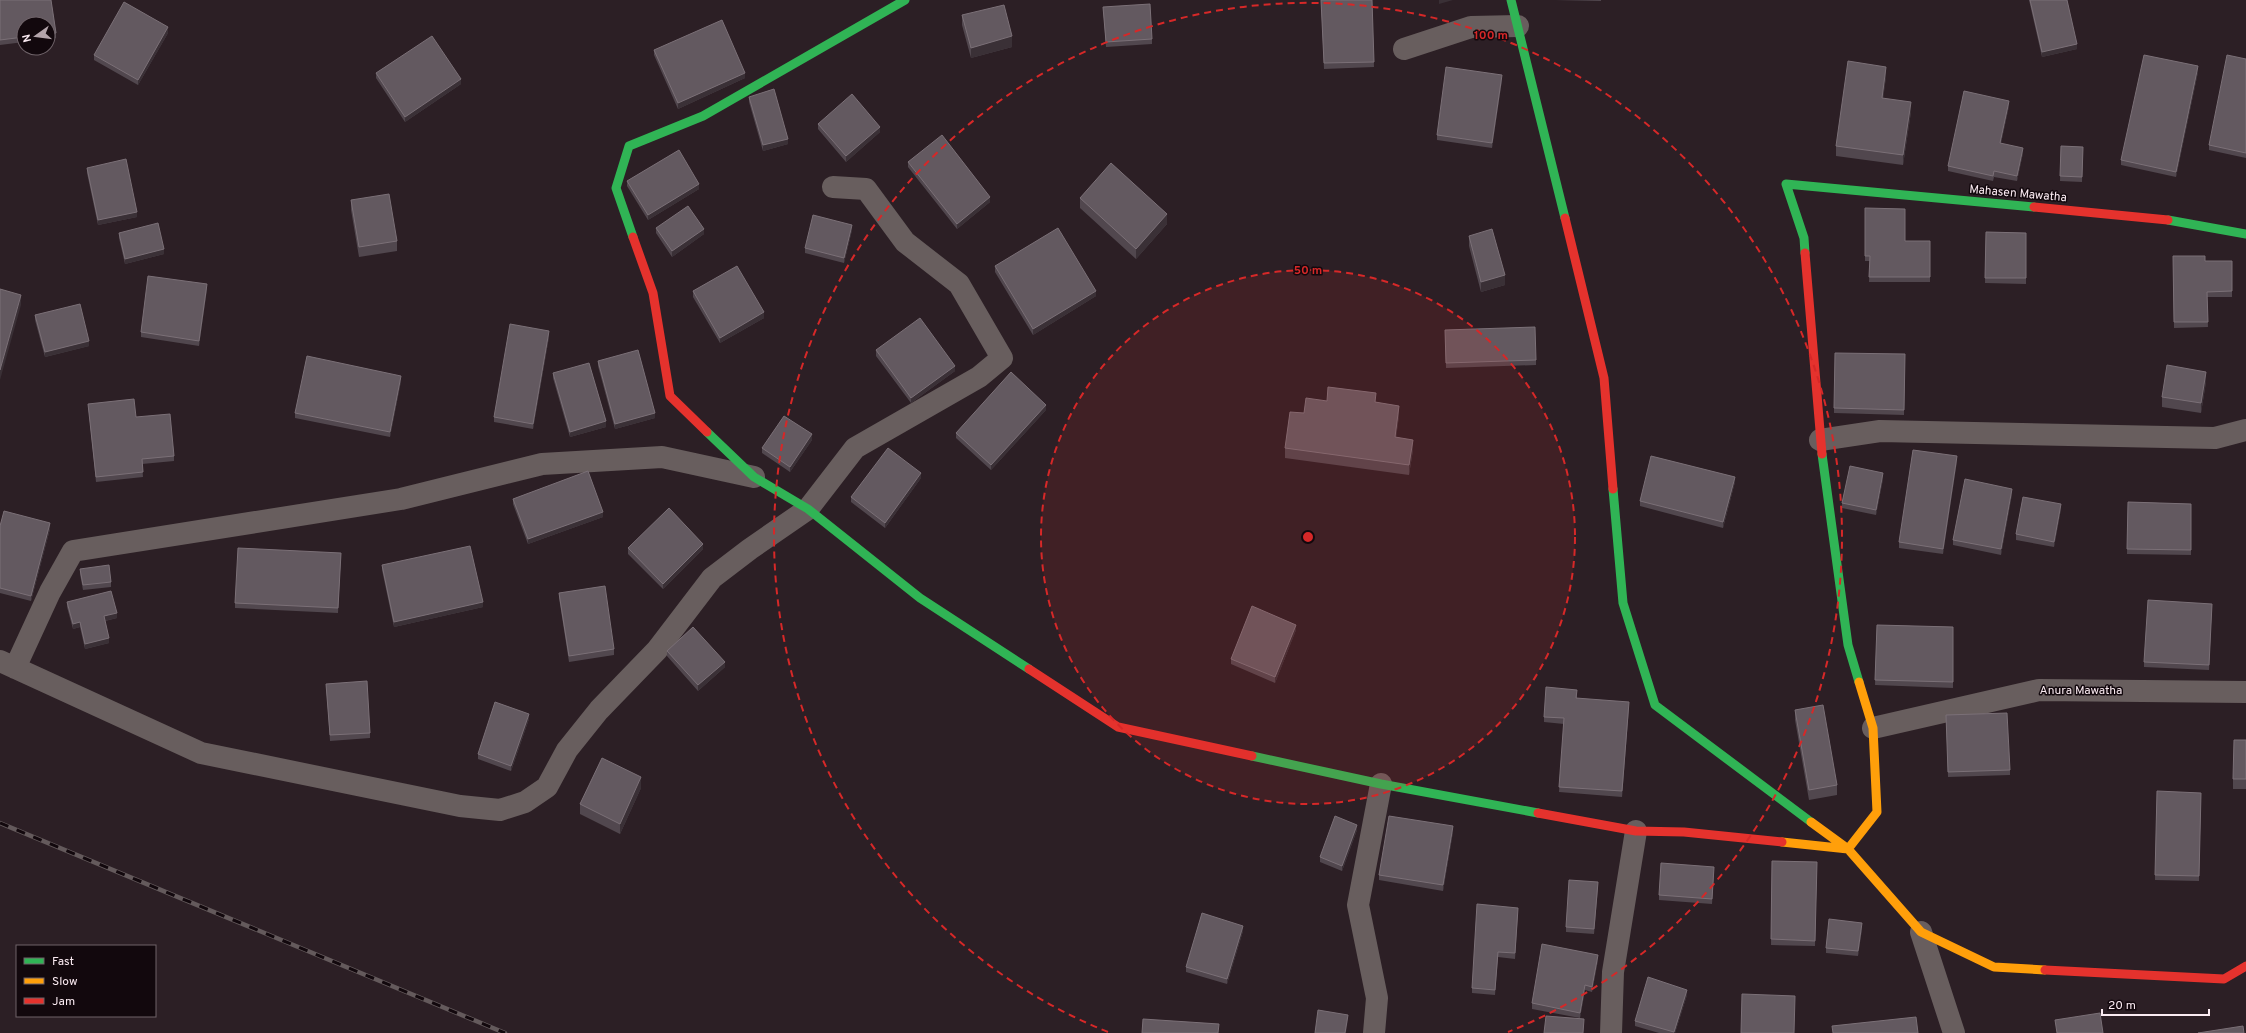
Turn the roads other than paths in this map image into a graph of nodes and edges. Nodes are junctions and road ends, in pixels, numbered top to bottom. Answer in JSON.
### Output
{"nodes":[{"id":1,"x":905,"y":0,"type":"edge"},
{"id":2,"x":1511,"y":0,"type":"edge"},
{"id":3,"x":1518,"y":26,"type":"junction"},
{"id":4,"x":1404,"y":49,"type":"dead end"},
{"id":5,"x":833,"y":187,"type":"dead end"},
{"id":6,"x":2246,"y":234,"type":"edge"},
{"id":7,"x":2246,"y":430,"type":"edge"},
{"id":8,"x":1820,"y":440,"type":"junction"},
{"id":9,"x":754,"y":477,"type":"junction"},
{"id":10,"x":808,"y":509,"type":"junction"},
{"id":11,"x":7,"y":664,"type":"edge"},
{"id":12,"x":2246,"y":692,"type":"edge"},
{"id":13,"x":1873,"y":728,"type":"junction"},
{"id":14,"x":1380,"y":784,"type":"junction"},
{"id":15,"x":1636,"y":831,"type":"junction"},
{"id":16,"x":1848,"y":849,"type":"junction"},
{"id":17,"x":1921,"y":932,"type":"junction"},
{"id":18,"x":2246,"y":966,"type":"edge"},
{"id":19,"x":1374,"y":1033,"type":"edge"},
{"id":20,"x":1611,"y":1033,"type":"edge"},
{"id":21,"x":1954,"y":1033,"type":"edge"}],
"edges":[{"from":1,"to":9,"type":"street"},
{"from":2,"to":3,"type":"street"},
{"from":3,"to":4,"type":"street"},
{"from":3,"to":16,"type":"street"},
{"from":5,"to":10,"type":"street"},
{"from":6,"to":8,"type":"street","name":"Mahasen Mawatha"},
{"from":7,"to":8,"type":"street"},
{"from":8,"to":13,"type":"street"},
{"from":9,"to":10,"type":"street"},
{"from":9,"to":11,"type":"street"},
{"from":10,"to":11,"type":"street"},
{"from":10,"to":14,"type":"street"},
{"from":12,"to":13,"type":"street","name":"Anura Mawatha"},
{"from":13,"to":16,"type":"street"},
{"from":14,"to":15,"type":"street"},
{"from":14,"to":19,"type":"street"},
{"from":15,"to":16,"type":"street"},
{"from":15,"to":20,"type":"street"},
{"from":16,"to":17,"type":"street"},
{"from":17,"to":18,"type":"street"},
{"from":17,"to":21,"type":"street"}]}
